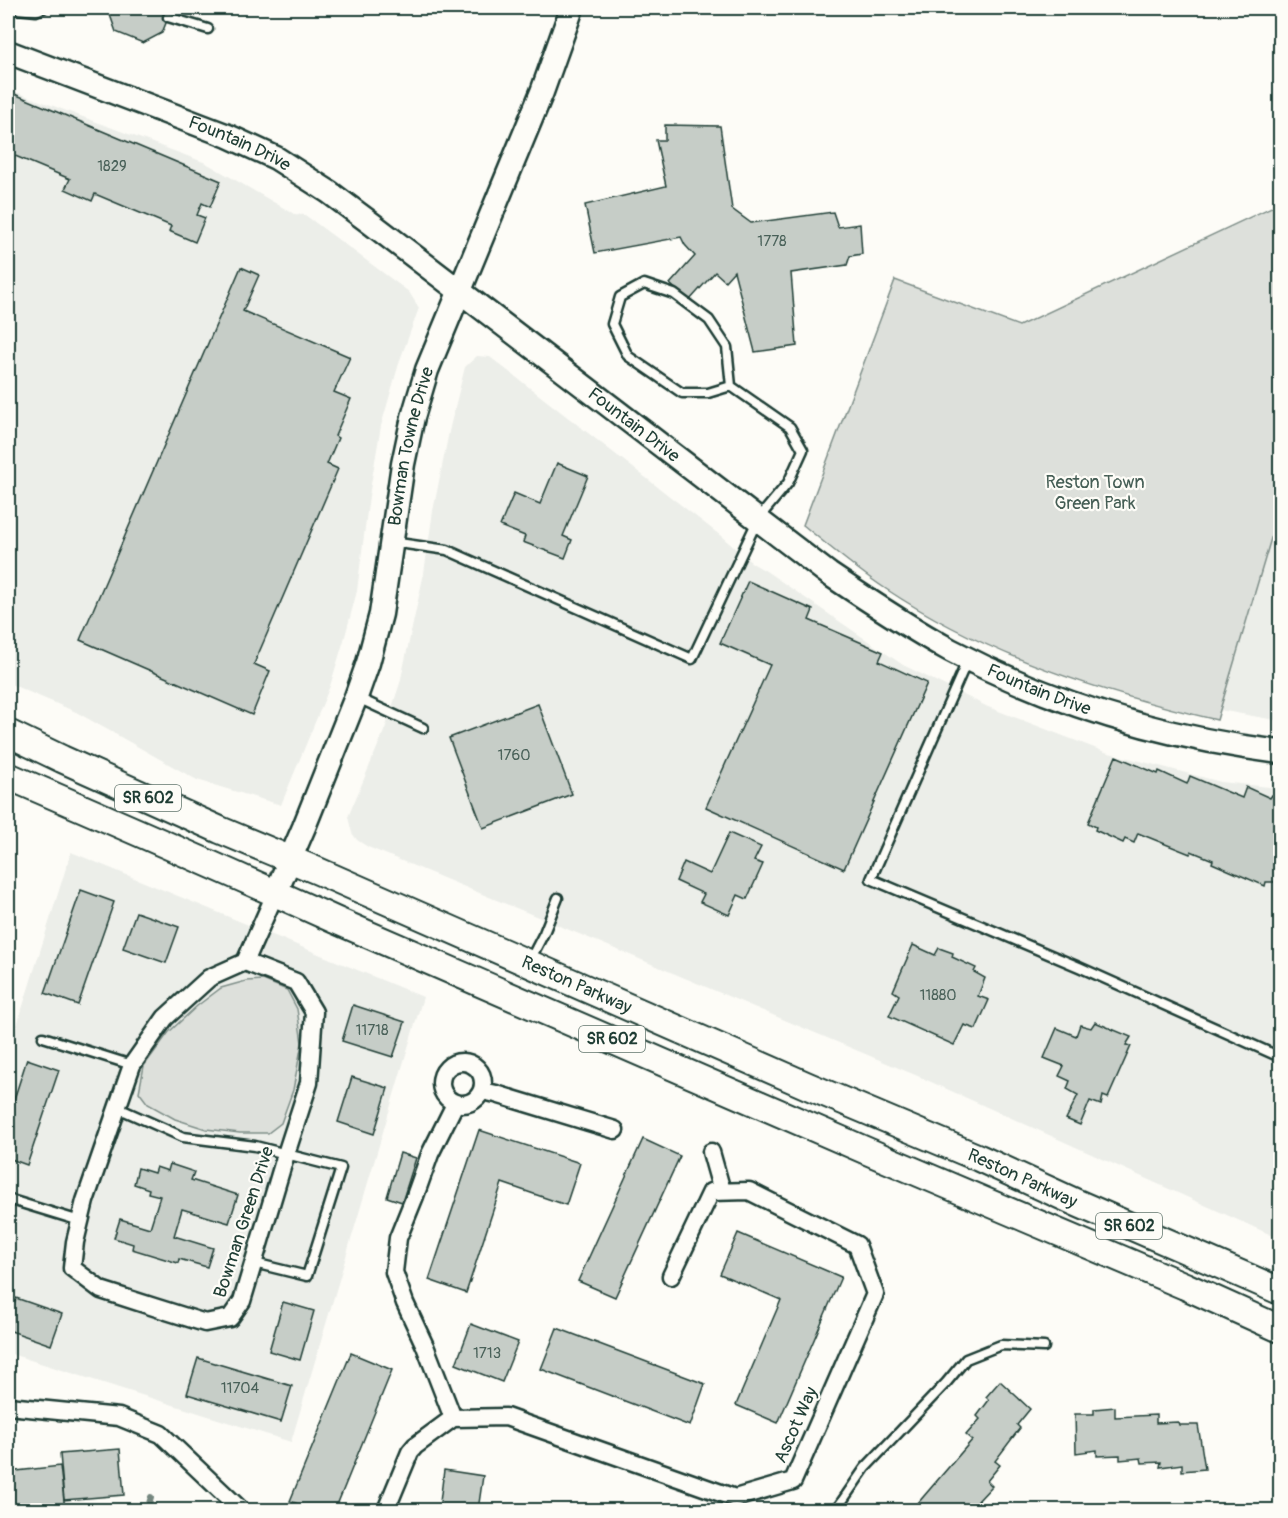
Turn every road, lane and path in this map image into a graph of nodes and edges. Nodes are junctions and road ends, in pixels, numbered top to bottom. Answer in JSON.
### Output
{"nodes":[{"id":1,"x":8,"y":8,"type":"edge"},
{"id":2,"x":43,"y":8,"type":"edge"},
{"id":3,"x":572,"y":8,"type":"edge"},
{"id":4,"x":168,"y":16,"type":"dead end"},
{"id":5,"x":208,"y":29,"type":"dead end"},
{"id":6,"x":8,"y":52,"type":"edge"},
{"id":7,"x":459,"y":291,"type":"junction"},
{"id":8,"x":731,"y":386,"type":"junction"},
{"id":9,"x":758,"y":519,"type":"junction"},
{"id":10,"x":391,"y":542,"type":"junction"},
{"id":11,"x":968,"y":658,"type":"junction"},
{"id":12,"x":356,"y":697,"type":"junction"},
{"id":13,"x":423,"y":728,"type":"dead end"},
{"id":14,"x":8,"y":733,"type":"edge"},
{"id":15,"x":1281,"y":752,"type":"edge"},
{"id":16,"x":8,"y":776,"type":"edge"},
{"id":17,"x":290,"y":859,"type":"junction"},
{"id":18,"x":276,"y":892,"type":"junction"},
{"id":19,"x":558,"y":898,"type":"dead end"},
{"id":20,"x":245,"y":962,"type":"junction"},
{"id":21,"x":529,"y":964,"type":"junction"},
{"id":22,"x":42,"y":1037,"type":"dead end"},
{"id":23,"x":1281,"y":1057,"type":"edge"},
{"id":24,"x":132,"y":1065,"type":"junction"},
{"id":25,"x":483,"y":1091,"type":"junction"},
{"id":26,"x":455,"y":1104,"type":"junction"},
{"id":27,"x":118,"y":1108,"type":"junction"},
{"id":28,"x":615,"y":1130,"type":"dead end"},
{"id":29,"x":711,"y":1152,"type":"dead end"},
{"id":30,"x":286,"y":1154,"type":"junction"},
{"id":31,"x":722,"y":1191,"type":"junction"},
{"id":32,"x":8,"y":1198,"type":"edge"},
{"id":33,"x":80,"y":1221,"type":"junction"},
{"id":34,"x":254,"y":1263,"type":"junction"},
{"id":35,"x":671,"y":1276,"type":"dead end"},
{"id":36,"x":1281,"y":1291,"type":"edge"},
{"id":37,"x":1281,"y":1329,"type":"edge"},
{"id":38,"x":1044,"y":1347,"type":"dead end"},
{"id":39,"x":8,"y":1406,"type":"edge"},
{"id":40,"x":453,"y":1418,"type":"junction"},
{"id":41,"x":241,"y":1510,"type":"edge"},
{"id":42,"x":386,"y":1510,"type":"edge"},
{"id":43,"x":836,"y":1510,"type":"edge"}],
"edges":[{"from":1,"to":2,"type":"lane"},
{"from":3,"to":7,"type":"street","name":"Bowman Towne Drive"},
{"from":4,"to":5,"type":"lane"},
{"from":6,"to":7,"type":"street","name":"Fountain Drive"},
{"from":7,"to":9,"type":"street","name":"Fountain Drive"},
{"from":7,"to":10,"type":"street","name":"Bowman Towne Drive"},
{"from":8,"to":8,"type":"lane"},
{"from":8,"to":9,"type":"lane"},
{"from":9,"to":10,"type":"lane"},
{"from":9,"to":11,"type":"street","name":"Fountain Drive"},
{"from":10,"to":12,"type":"street","name":"Bowman Towne Drive"},
{"from":11,"to":15,"type":"street","name":"Fountain Drive"},
{"from":11,"to":23,"type":"lane"},
{"from":12,"to":13,"type":"lane"},
{"from":12,"to":17,"type":"street","name":"Bowman Towne Drive"},
{"from":14,"to":17,"type":"main road","name":"Reston Parkway","number":"SR 602"},
{"from":16,"to":18,"type":"main road","name":"Reston Parkway","number":"SR 602"},
{"from":17,"to":18,"type":"street","name":"Bowman Towne Drive"},
{"from":17,"to":21,"type":"main road","name":"Reston Parkway","number":"SR 602"},
{"from":18,"to":20,"type":"street"},
{"from":18,"to":37,"type":"main road","name":"Reston Parkway","number":"SR 602"},
{"from":19,"to":21,"type":"lane"},
{"from":20,"to":24,"type":"street","name":"Bowman Green Drive"},
{"from":20,"to":30,"type":"street","name":"Bowman Green Drive"},
{"from":21,"to":36,"type":"main road","name":"Reston Parkway","number":"SR 602"},
{"from":22,"to":24,"type":"lane"},
{"from":24,"to":27,"type":"street","name":"Bowman Green Drive"},
{"from":25,"to":26,"type":"street"},
{"from":25,"to":26,"type":"street"},
{"from":25,"to":28,"type":"street"},
{"from":26,"to":40,"type":"street"},
{"from":27,"to":30,"type":"lane"},
{"from":27,"to":33,"type":"street","name":"Bowman Green Drive"},
{"from":29,"to":31,"type":"street"},
{"from":30,"to":34,"type":"street","name":"Bowman Green Drive"},
{"from":30,"to":34,"type":"lane"},
{"from":31,"to":35,"type":"street"},
{"from":31,"to":40,"type":"street","name":"Ascot Way"},
{"from":32,"to":33,"type":"lane"},
{"from":33,"to":34,"type":"street","name":"Bowman Green Drive"},
{"from":38,"to":43,"type":"lane"},
{"from":39,"to":41,"type":"street"},
{"from":40,"to":42,"type":"street"}]}
